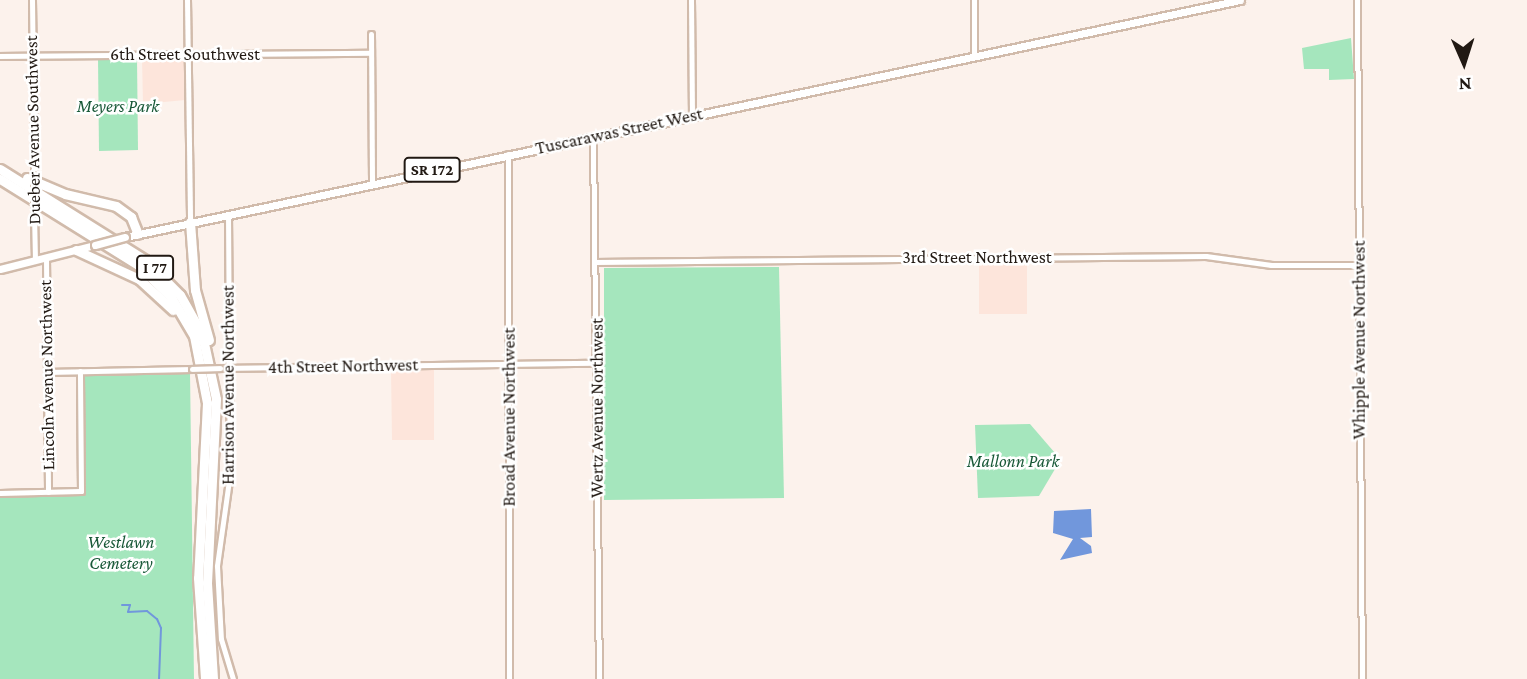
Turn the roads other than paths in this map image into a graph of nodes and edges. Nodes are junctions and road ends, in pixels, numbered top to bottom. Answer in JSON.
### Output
{"nodes":[{"id":1,"x":32,"y":0,"type":"edge"},
{"id":2,"x":187,"y":0,"type":"edge"},
{"id":3,"x":691,"y":0,"type":"edge"},
{"id":4,"x":974,"y":0,"type":"edge"},
{"id":5,"x":1240,"y":0,"type":"edge"},
{"id":6,"x":1357,"y":0,"type":"edge"},
{"id":7,"x":371,"y":34,"type":"dead end"},
{"id":8,"x":371,"y":53,"type":"junction"},
{"id":9,"x":187,"y":54,"type":"junction"},
{"id":10,"x":0,"y":56,"type":"edge"},
{"id":11,"x":33,"y":56,"type":"junction"},
{"id":12,"x":974,"y":57,"type":"junction"},
{"id":13,"x":692,"y":116,"type":"junction"},
{"id":14,"x":593,"y":137,"type":"junction"},
{"id":15,"x":509,"y":155,"type":"junction"},
{"id":16,"x":0,"y":163,"type":"edge"},
{"id":17,"x":0,"y":169,"type":"edge"},
{"id":18,"x":0,"y":181,"type":"edge"},
{"id":19,"x":372,"y":183,"type":"junction"},
{"id":20,"x":228,"y":213,"type":"junction"},
{"id":21,"x":190,"y":222,"type":"junction"},
{"id":22,"x":138,"y":234,"type":"junction"},
{"id":23,"x":76,"y":250,"type":"junction"},
{"id":24,"x":46,"y":258,"type":"junction"},
{"id":25,"x":35,"y":261,"type":"junction"},
{"id":26,"x":595,"y":262,"type":"junction"},
{"id":27,"x":1359,"y":265,"type":"junction"},
{"id":28,"x":0,"y":269,"type":"edge"},
{"id":29,"x":596,"y":363,"type":"junction"},
{"id":30,"x":509,"y":364,"type":"junction"},
{"id":31,"x":230,"y":368,"type":"junction"},
{"id":32,"x":80,"y":371,"type":"junction"},
{"id":33,"x":47,"y":372,"type":"junction"},
{"id":34,"x":207,"y":403,"type":"junction"},
{"id":35,"x":215,"y":435,"type":"junction"},
{"id":36,"x":48,"y":492,"type":"junction"},
{"id":37,"x":0,"y":493,"type":"edge"},
{"id":38,"x":203,"y":679,"type":"edge"},
{"id":39,"x":215,"y":679,"type":"edge"},
{"id":40,"x":233,"y":679,"type":"edge"},
{"id":41,"x":509,"y":679,"type":"edge"},
{"id":42,"x":599,"y":679,"type":"edge"},
{"id":43,"x":1362,"y":679,"type":"edge"}],
"edges":[{"from":1,"to":11,"type":"street","name":"Dueber Avenue Southwest"},
{"from":2,"to":9,"type":"street"},
{"from":3,"to":13,"type":"street"},
{"from":4,"to":12,"type":"street"},
{"from":5,"to":12,"type":"main road","name":"Tuscarawas Street West","number":"SR 172"},
{"from":6,"to":27,"type":"street","name":"Whipple Avenue Northwest"},
{"from":7,"to":8,"type":"street"},
{"from":8,"to":9,"type":"street","name":"6th Street Southwest"},
{"from":8,"to":19,"type":"street"},
{"from":9,"to":11,"type":"street","name":"6th Street Southwest"},
{"from":9,"to":21,"type":"street"},
{"from":10,"to":11,"type":"street","name":"6th Street Southwest"},
{"from":11,"to":25,"type":"street","name":"Dueber Avenue Southwest","bridge":true},
{"from":12,"to":13,"type":"main road","name":"Tuscarawas Street West","number":"SR 172"},
{"from":13,"to":14,"type":"main road","name":"Tuscarawas Street West","number":"SR 172"},
{"from":14,"to":15,"type":"main road","name":"Tuscarawas Street West","number":"SR 172"},
{"from":14,"to":26,"type":"street","name":"Wertz Avenue Northwest"},
{"from":15,"to":19,"type":"main road","name":"Tuscarawas Street West","number":"SR 172"},
{"from":15,"to":30,"type":"street","name":"Broad Avenue Northwest"},
{"from":16,"to":22,"type":"highway"},
{"from":17,"to":35,"type":"highway","number":"I 77"},
{"from":18,"to":34,"type":"highway","number":"I 77"},
{"from":19,"to":20,"type":"main road","name":"Tuscarawas Street West","number":"SR 172"},
{"from":20,"to":21,"type":"main road","name":"Tuscarawas Street West","number":"SR 172"},
{"from":20,"to":31,"type":"street","name":"Harrison Avenue Northwest"},
{"from":21,"to":22,"type":"main road","name":"Tuscarawas Street West","number":"SR 172"},
{"from":21,"to":35,"type":"highway"},
{"from":22,"to":23,"type":"main road","name":"Tuscarawas Street West","number":"SR 172","bridge":true},
{"from":23,"to":24,"type":"main road","name":"Tuscarawas Street West","number":"SR 172"},
{"from":23,"to":34,"type":"highway"},
{"from":24,"to":25,"type":"main road","name":"Tuscarawas Street West","number":"SR 172"},
{"from":24,"to":33,"type":"street","name":"Lincoln Avenue Northwest"},
{"from":25,"to":28,"type":"main road","name":"Tuscarawas Street West","number":"SR 172"},
{"from":26,"to":27,"type":"street","name":"3rd Street Northwest"},
{"from":26,"to":29,"type":"street","name":"Wertz Avenue Northwest"},
{"from":27,"to":43,"type":"street","name":"Whipple Avenue Northwest"},
{"from":29,"to":30,"type":"street","name":"4th Street Northwest"},
{"from":29,"to":42,"type":"street","name":"Wertz Avenue Northwest"},
{"from":30,"to":31,"type":"street","name":"4th Street Northwest"},
{"from":30,"to":41,"type":"street","name":"Broad Avenue Northwest"},
{"from":31,"to":32,"type":"street","name":"4th Street Northwest","bridge":true},
{"from":31,"to":40,"type":"street","name":"Harrison Avenue Northwest"},
{"from":32,"to":33,"type":"street","name":"4th Street Northwest"},
{"from":32,"to":36,"type":"street"},
{"from":33,"to":36,"type":"street","name":"Lincoln Avenue Northwest"},
{"from":34,"to":38,"type":"highway","number":"I 77"},
{"from":35,"to":39,"type":"highway","number":"I 77"},
{"from":36,"to":37,"type":"street"}]}
